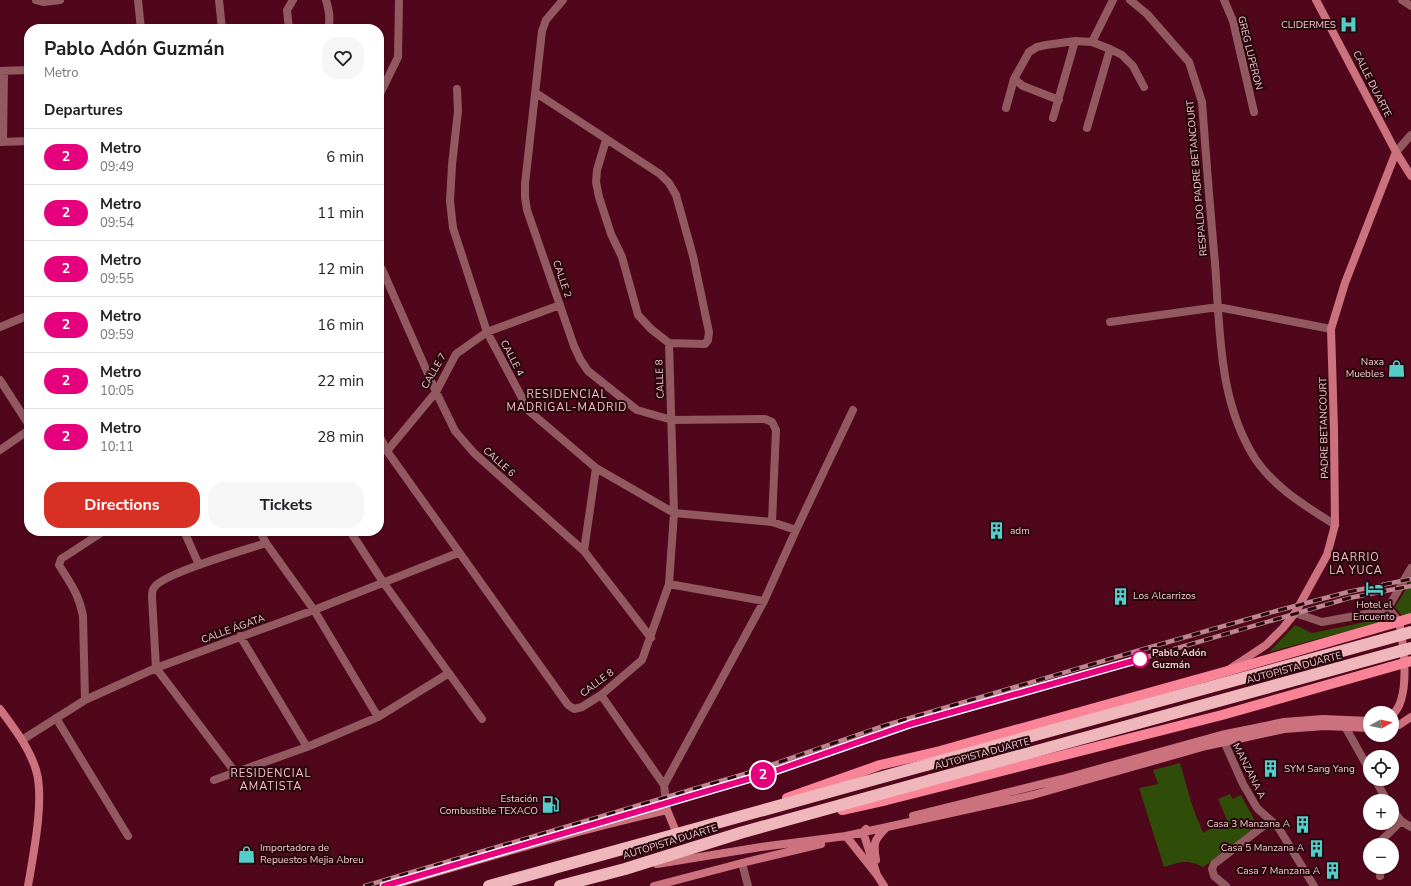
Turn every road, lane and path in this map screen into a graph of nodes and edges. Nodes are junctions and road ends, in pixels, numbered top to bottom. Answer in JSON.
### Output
{"nodes":[{"id":1,"x":60,"y":0,"type":"edge"},
{"id":2,"x":138,"y":0,"type":"edge"},
{"id":3,"x":219,"y":0,"type":"edge"},
{"id":4,"x":293,"y":0,"type":"edge"},
{"id":5,"x":326,"y":0,"type":"edge"},
{"id":6,"x":399,"y":0,"type":"edge"},
{"id":7,"x":563,"y":0,"type":"edge"},
{"id":8,"x":1113,"y":0,"type":"edge"},
{"id":9,"x":1130,"y":0,"type":"edge"},
{"id":10,"x":1224,"y":0,"type":"edge"},
{"id":11,"x":1316,"y":0,"type":"edge"},
{"id":12,"x":1402,"y":0,"type":"edge"},
{"id":13,"x":41,"y":1,"type":"edge"},
{"id":14,"x":1411,"y":6,"type":"edge"},
{"id":15,"x":140,"y":24,"type":"edge"},
{"id":16,"x":221,"y":24,"type":"edge"},
{"id":17,"x":288,"y":24,"type":"edge"},
{"id":18,"x":330,"y":24,"type":"edge"},
{"id":19,"x":1075,"y":42,"type":"junction"},
{"id":20,"x":1092,"y":42,"type":"junction"},
{"id":21,"x":1110,"y":49,"type":"junction"},
{"id":22,"x":24,"y":70,"type":"edge"},
{"id":23,"x":2,"y":71,"type":"edge"},
{"id":24,"x":1014,"y":79,"type":"junction"},
{"id":25,"x":384,"y":86,"type":"edge"},
{"id":26,"x":1144,"y":87,"type":"dead end"},
{"id":27,"x":457,"y":89,"type":"dead end"},
{"id":28,"x":536,"y":93,"type":"junction"},
{"id":29,"x":1058,"y":100,"type":"junction"},
{"id":30,"x":1006,"y":108,"type":"dead end"},
{"id":31,"x":1254,"y":112,"type":"dead end"},
{"id":32,"x":1053,"y":118,"type":"dead end"},
{"id":33,"x":1087,"y":128,"type":"dead end"},
{"id":34,"x":1411,"y":135,"type":"edge"},
{"id":35,"x":606,"y":140,"type":"junction"},
{"id":36,"x":24,"y":141,"type":"edge"},
{"id":37,"x":1,"y":142,"type":"edge"},
{"id":38,"x":1396,"y":152,"type":"junction"},
{"id":39,"x":1411,"y":176,"type":"edge"},
{"id":40,"x":384,"y":274,"type":"edge"},
{"id":41,"x":560,"y":305,"type":"junction"},
{"id":42,"x":1218,"y":308,"type":"junction"},
{"id":43,"x":24,"y":317,"type":"edge"},
{"id":44,"x":1110,"y":322,"type":"dead end"},
{"id":45,"x":0,"y":327,"type":"edge"},
{"id":46,"x":1331,"y":328,"type":"junction"},
{"id":47,"x":487,"y":332,"type":"junction"},
{"id":48,"x":669,"y":343,"type":"junction"},
{"id":49,"x":0,"y":380,"type":"edge"},
{"id":50,"x":436,"y":392,"type":"junction"},
{"id":51,"x":854,"y":410,"type":"dead end"},
{"id":52,"x":24,"y":417,"type":"edge"},
{"id":53,"x":672,"y":420,"type":"junction"},
{"id":54,"x":24,"y":433,"type":"edge"},
{"id":55,"x":384,"y":445,"type":"edge"},
{"id":56,"x":0,"y":450,"type":"edge"},
{"id":57,"x":387,"y":451,"type":"junction"},
{"id":58,"x":596,"y":468,"type":"junction"},
{"id":59,"x":674,"y":513,"type":"junction"},
{"id":60,"x":772,"y":522,"type":"junction"},
{"id":61,"x":1335,"y":525,"type":"junction"},
{"id":62,"x":796,"y":530,"type":"junction"},
{"id":63,"x":96,"y":536,"type":"edge"},
{"id":64,"x":186,"y":536,"type":"edge"},
{"id":65,"x":262,"y":536,"type":"edge"},
{"id":66,"x":353,"y":536,"type":"edge"},
{"id":67,"x":266,"y":543,"type":"junction"},
{"id":68,"x":584,"y":551,"type":"junction"},
{"id":69,"x":458,"y":553,"type":"junction"},
{"id":70,"x":199,"y":565,"type":"junction"},
{"id":71,"x":1411,"y":568,"type":"edge"},
{"id":72,"x":383,"y":582,"type":"junction"},
{"id":73,"x":669,"y":584,"type":"junction"},
{"id":74,"x":764,"y":601,"type":"junction"},
{"id":75,"x":1388,"y":608,"type":"junction"},
{"id":76,"x":314,"y":610,"type":"junction"},
{"id":77,"x":1295,"y":613,"type":"junction"},
{"id":78,"x":1411,"y":618,"type":"edge"},
{"id":79,"x":1399,"y":621,"type":"junction"},
{"id":80,"x":1411,"y":633,"type":"edge"},
{"id":81,"x":240,"y":636,"type":"junction"},
{"id":82,"x":651,"y":638,"type":"junction"},
{"id":83,"x":1317,"y":644,"type":"junction"},
{"id":84,"x":1411,"y":648,"type":"edge"},
{"id":85,"x":1409,"y":662,"type":"edge"},
{"id":86,"x":156,"y":668,"type":"junction"},
{"id":87,"x":1224,"y":672,"type":"junction"},
{"id":88,"x":448,"y":673,"type":"junction"},
{"id":89,"x":1331,"y":684,"type":"junction"},
{"id":90,"x":601,"y":695,"type":"junction"},
{"id":91,"x":85,"y":700,"type":"junction"},
{"id":92,"x":0,"y":710,"type":"edge"},
{"id":93,"x":1399,"y":710,"type":"edge"},
{"id":94,"x":378,"y":717,"type":"junction"},
{"id":95,"x":1411,"y":717,"type":"edge"},
{"id":96,"x":56,"y":718,"type":"junction"},
{"id":97,"x":482,"y":719,"type":"dead end"},
{"id":98,"x":1341,"y":719,"type":"junction"},
{"id":99,"x":1363,"y":721,"type":"edge"},
{"id":100,"x":1399,"y":725,"type":"edge"},
{"id":101,"x":1345,"y":728,"type":"junction"},
{"id":102,"x":1363,"y":728,"type":"edge"},
{"id":103,"x":1222,"y":738,"type":"junction"},
{"id":104,"x":22,"y":740,"type":"junction"},
{"id":105,"x":307,"y":747,"type":"junction"},
{"id":106,"x":1363,"y":759,"type":"edge"},
{"id":107,"x":235,"y":772,"type":"junction"},
{"id":108,"x":214,"y":780,"type":"dead end"},
{"id":109,"x":664,"y":785,"type":"junction"},
{"id":110,"x":667,"y":810,"type":"junction"},
{"id":111,"x":1399,"y":818,"type":"edge"},
{"id":112,"x":1270,"y":821,"type":"junction"},
{"id":113,"x":1401,"y":821,"type":"junction"},
{"id":114,"x":709,"y":826,"type":"junction"},
{"id":115,"x":1411,"y":827,"type":"edge"},
{"id":116,"x":886,"y":828,"type":"junction"},
{"id":117,"x":863,"y":832,"type":"junction"},
{"id":118,"x":740,"y":833,"type":"junction"},
{"id":119,"x":677,"y":834,"type":"junction"},
{"id":120,"x":128,"y":836,"type":"dead end"},
{"id":121,"x":846,"y":836,"type":"junction"},
{"id":122,"x":1384,"y":838,"type":"edge"},
{"id":123,"x":742,"y":863,"type":"junction"},
{"id":124,"x":624,"y":869,"type":"junction"},
{"id":125,"x":878,"y":875,"type":"junction"},
{"id":126,"x":28,"y":886,"type":"edge"},
{"id":127,"x":390,"y":886,"type":"edge"},
{"id":128,"x":489,"y":886,"type":"edge"},
{"id":129,"x":560,"y":886,"type":"edge"},
{"id":130,"x":654,"y":886,"type":"edge"},
{"id":131,"x":748,"y":886,"type":"edge"},
{"id":132,"x":884,"y":886,"type":"edge"},
{"id":133,"x":1226,"y":886,"type":"edge"},
{"id":134,"x":1314,"y":886,"type":"edge"}],
"edges":[{"from":1,"to":13,"type":"street"},
{"from":2,"to":15,"type":"street"},
{"from":3,"to":16,"type":"street"},
{"from":4,"to":17,"type":"street"},
{"from":5,"to":18,"type":"street"},
{"from":6,"to":25,"type":"street"},
{"from":7,"to":28,"type":"street","name":"CALLE 2"},
{"from":8,"to":20,"type":"street"},
{"from":9,"to":42,"type":"street","name":"RESPALDO PADRE BETANCOURT"},
{"from":10,"to":31,"type":"street","name":"GREG LUPERON"},
{"from":11,"to":38,"type":"main road","name":"CALLE DUARTE"},
{"from":12,"to":14,"type":"street"},
{"from":19,"to":20,"type":"street"},
{"from":19,"to":24,"type":"street"},
{"from":19,"to":29,"type":"street"},
{"from":20,"to":21,"type":"street"},
{"from":21,"to":26,"type":"street"},
{"from":21,"to":33,"type":"street"},
{"from":22,"to":23,"type":"street"},
{"from":23,"to":37,"type":"street"},
{"from":24,"to":29,"type":"street"},
{"from":24,"to":30,"type":"street"},
{"from":27,"to":47,"type":"street","name":"CALLE 4"},
{"from":28,"to":35,"type":"street"},
{"from":28,"to":41,"type":"street","name":"CALLE 2"},
{"from":29,"to":32,"type":"street"},
{"from":34,"to":38,"type":"street"},
{"from":35,"to":48,"type":"street"},
{"from":35,"to":48,"type":"street"},
{"from":36,"to":37,"type":"street"},
{"from":38,"to":39,"type":"main road","name":"CALLE DUARTE"},
{"from":38,"to":46,"type":"main road","name":"PADRE BETANCOURT"},
{"from":40,"to":50,"type":"street","name":"CALLE 6"},
{"from":41,"to":47,"type":"street","name":"CALLE 7"},
{"from":41,"to":53,"type":"street","name":"CALLE 2"},
{"from":42,"to":44,"type":"street"},
{"from":42,"to":46,"type":"street"},
{"from":42,"to":61,"type":"street","name":"RESPALDO PADRE BETANCOURT"},
{"from":43,"to":45,"type":"street"},
{"from":46,"to":61,"type":"main road","name":"PADRE BETANCOURT"},
{"from":47,"to":50,"type":"street","name":"CALLE 7"},
{"from":47,"to":58,"type":"street","name":"CALLE 4"},
{"from":48,"to":53,"type":"street","name":"CALLE 8"},
{"from":49,"to":52,"type":"street"},
{"from":50,"to":57,"type":"street","name":"CALLE 7"},
{"from":50,"to":68,"type":"street","name":"CALLE 6"},
{"from":51,"to":62,"type":"street"},
{"from":53,"to":59,"type":"street","name":"CALLE 8"},
{"from":53,"to":60,"type":"street","name":"CALLE 2"},
{"from":54,"to":56,"type":"street"},
{"from":55,"to":57,"type":"street","name":"CALLE 8"},
{"from":57,"to":69,"type":"street","name":"CALLE 8"},
{"from":58,"to":59,"type":"street","name":"CALLE 4"},
{"from":58,"to":68,"type":"street"},
{"from":59,"to":60,"type":"street","name":"CALLE 4"},
{"from":59,"to":73,"type":"street","name":"CALLE 8"},
{"from":60,"to":62,"type":"street","name":"CALLE 4"},
{"from":61,"to":77,"type":"main road","name":"PADRE BETANCOURT"},
{"from":62,"to":74,"type":"street"},
{"from":63,"to":91,"type":"street"},
{"from":64,"to":70,"type":"street"},
{"from":65,"to":67,"type":"street"},
{"from":66,"to":72,"type":"street"},
{"from":67,"to":70,"type":"street"},
{"from":67,"to":76,"type":"street"},
{"from":68,"to":82,"type":"street","name":"CALLE 6"},
{"from":69,"to":72,"type":"street","name":"CALLE ÁGATA"},
{"from":69,"to":90,"type":"street","name":"CALLE 8"},
{"from":70,"to":86,"type":"street"},
{"from":71,"to":75,"type":"street"},
{"from":72,"to":76,"type":"street","name":"CALLE ÁGATA"},
{"from":72,"to":88,"type":"street"},
{"from":73,"to":74,"type":"street"},
{"from":73,"to":82,"type":"street","name":"CALLE 8"},
{"from":74,"to":109,"type":"street"},
{"from":75,"to":77,"type":"street"},
{"from":75,"to":79,"type":"street"},
{"from":76,"to":81,"type":"street","name":"CALLE ÁGATA"},
{"from":76,"to":94,"type":"street"},
{"from":77,"to":87,"type":"main road","name":"PADRE BETANCOURT"},
{"from":78,"to":79,"type":"main road"},
{"from":79,"to":80,"type":"main road"},
{"from":79,"to":83,"type":"main road"},
{"from":79,"to":85,"type":"main road"},
{"from":80,"to":114,"type":"highway","name":"AUTOPISTA DUARTE","bridge":true},
{"from":81,"to":86,"type":"street","name":"CALLE ÁGATA"},
{"from":81,"to":105,"type":"street"},
{"from":82,"to":90,"type":"street","name":"CALLE 8"},
{"from":83,"to":87,"type":"main road"},
{"from":83,"to":89,"type":"main road"},
{"from":84,"to":118,"type":"highway","name":"AUTOPISTA DUARTE","bridge":true},
{"from":85,"to":89,"type":"main road"},
{"from":85,"to":93,"type":"main road"},
{"from":86,"to":91,"type":"street","name":"CALLE ÁGATA"},
{"from":86,"to":107,"type":"street"},
{"from":87,"to":114,"type":"main road"},
{"from":88,"to":94,"type":"street"},
{"from":88,"to":97,"type":"street"},
{"from":89,"to":118,"type":"main road"},
{"from":90,"to":109,"type":"street"},
{"from":91,"to":96,"type":"street","name":"CALLE ÁGATA"},
{"from":92,"to":104,"type":"main road"},
{"from":94,"to":105,"type":"street"},
{"from":95,"to":100,"type":"main road"},
{"from":96,"to":104,"type":"street","name":"CALLE ÁGATA"},
{"from":96,"to":120,"type":"street"},
{"from":98,"to":99,"type":"main road"},
{"from":98,"to":101,"type":"street"},
{"from":98,"to":103,"type":"main road"},
{"from":101,"to":102,"type":"main road"},
{"from":101,"to":103,"type":"main road"},
{"from":101,"to":106,"type":"street"},
{"from":103,"to":112,"type":"street","name":"MANZANA A"},
{"from":103,"to":116,"type":"main road"},
{"from":103,"to":117,"type":"main road"},
{"from":104,"to":126,"type":"main road"},
{"from":105,"to":107,"type":"street"},
{"from":107,"to":108,"type":"street"},
{"from":109,"to":110,"type":"street"},
{"from":110,"to":119,"type":"main road"},
{"from":110,"to":127,"type":"main road"},
{"from":111,"to":113,"type":"street"},
{"from":112,"to":133,"type":"street"},
{"from":112,"to":134,"type":"street","name":"MANZANA A"},
{"from":113,"to":115,"type":"street"},
{"from":113,"to":122,"type":"street"},
{"from":114,"to":119,"type":"highway","name":"AUTOPISTA DUARTE"},
{"from":116,"to":117,"type":"main road"},
{"from":116,"to":125,"type":"main road"},
{"from":117,"to":121,"type":"main road"},
{"from":117,"to":125,"type":"main road"},
{"from":118,"to":124,"type":"highway","name":"AUTOPISTA DUARTE"},
{"from":119,"to":128,"type":"highway","name":"AUTOPISTA DUARTE"},
{"from":121,"to":123,"type":"main road"},
{"from":121,"to":124,"type":"main road"},
{"from":121,"to":125,"type":"main road"},
{"from":123,"to":130,"type":"main road"},
{"from":123,"to":131,"type":"street"},
{"from":124,"to":129,"type":"highway","name":"AUTOPISTA DUARTE"},
{"from":125,"to":132,"type":"main road"}]}
